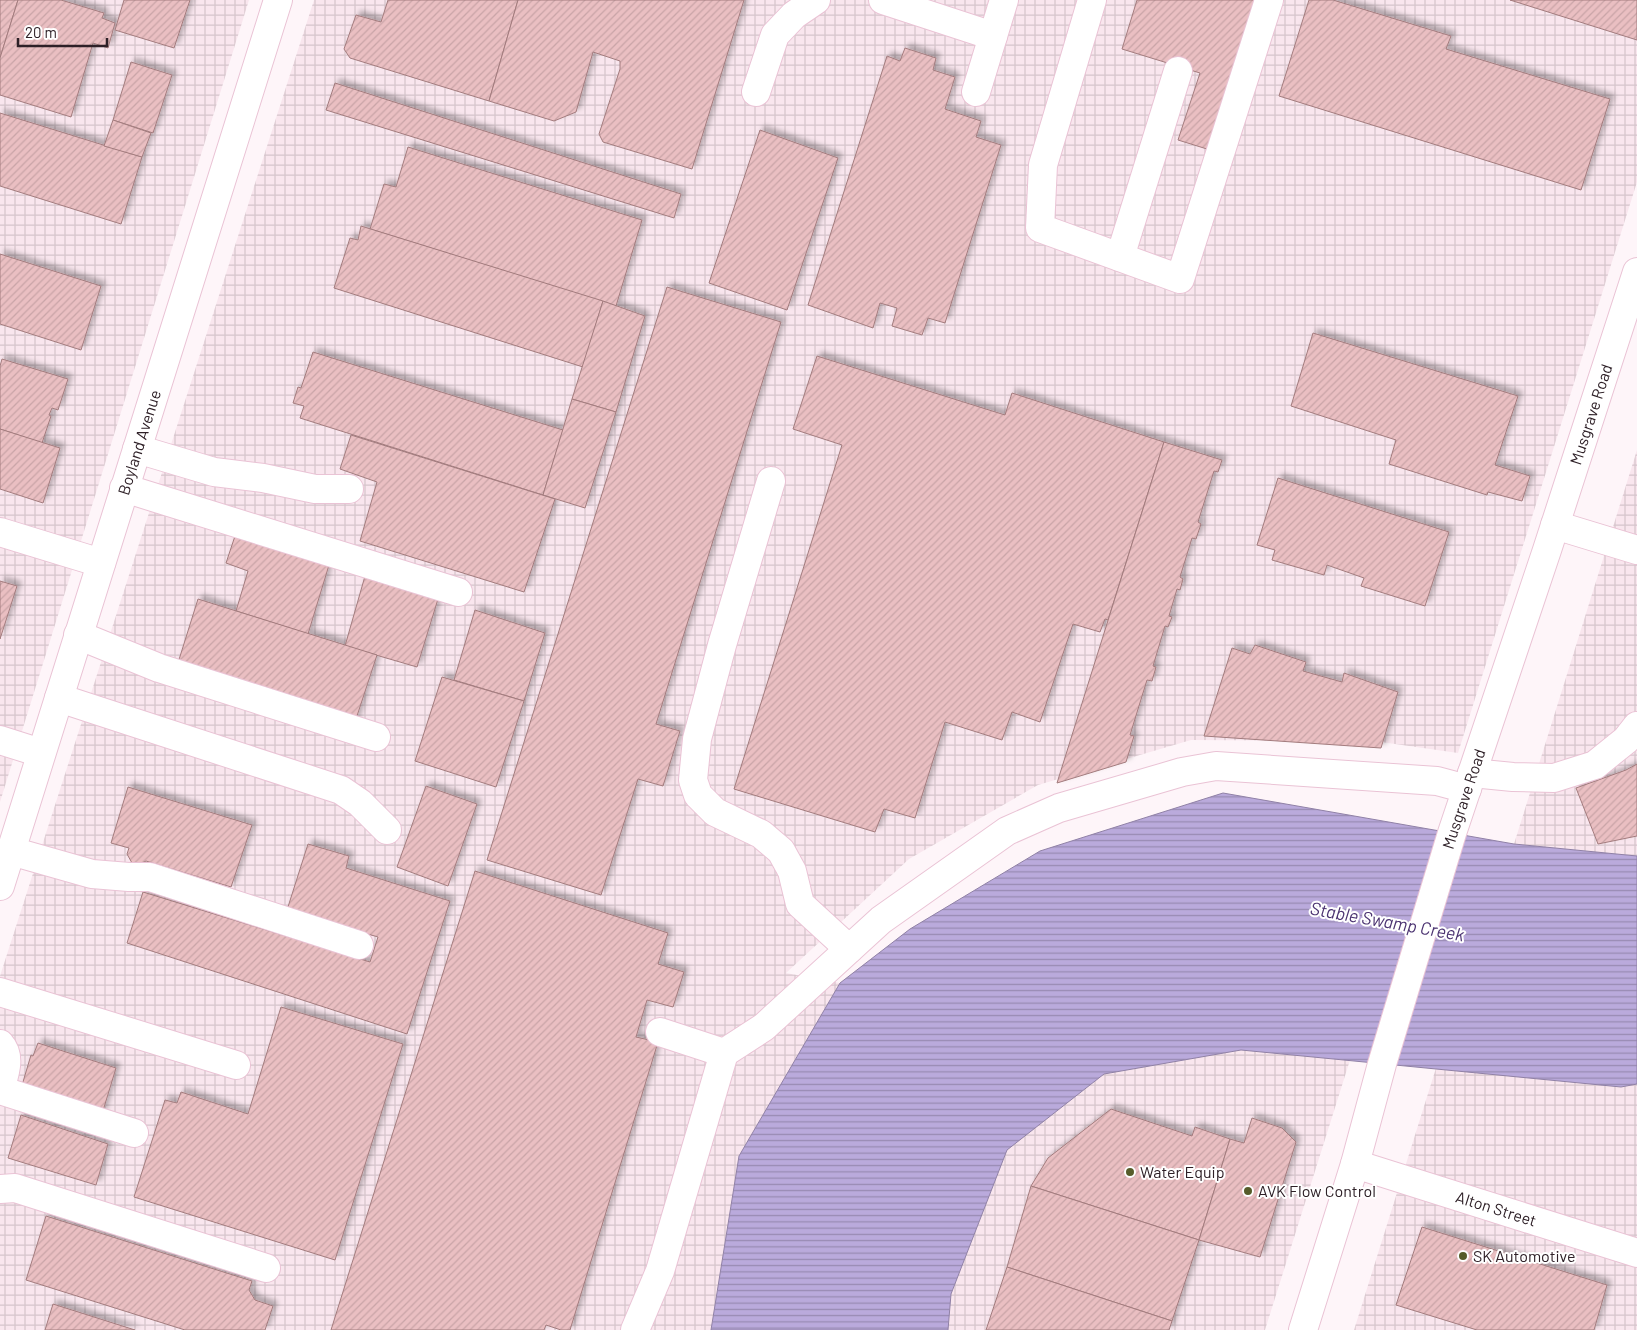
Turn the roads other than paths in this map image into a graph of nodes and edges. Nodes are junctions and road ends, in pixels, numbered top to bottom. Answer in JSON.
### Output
{"nodes":[{"id":1,"x":278,"y":0,"type":"edge"},
{"id":2,"x":816,"y":0,"type":"edge"},
{"id":3,"x":883,"y":0,"type":"edge"},
{"id":4,"x":1092,"y":0,"type":"edge"},
{"id":5,"x":1269,"y":0,"type":"edge"},
{"id":6,"x":1000,"y":1,"type":"edge"},
{"id":7,"x":993,"y":36,"type":"junction"},
{"id":8,"x":1178,"y":71,"type":"dead end"},
{"id":9,"x":756,"y":92,"type":"dead end"},
{"id":10,"x":976,"y":92,"type":"dead end"},
{"id":11,"x":1120,"y":257,"type":"junction"},
{"id":12,"x":1637,"y":272,"type":"edge"},
{"id":13,"x":137,"y":449,"type":"junction"},
{"id":14,"x":771,"y":481,"type":"dead end"},
{"id":15,"x":124,"y":488,"type":"junction"},
{"id":16,"x":349,"y":489,"type":"dead end"},
{"id":17,"x":1554,"y":525,"type":"junction"},
{"id":18,"x":0,"y":532,"type":"edge"},
{"id":19,"x":1637,"y":550,"type":"edge"},
{"id":20,"x":101,"y":562,"type":"junction"},
{"id":21,"x":458,"y":592,"type":"dead end"},
{"id":22,"x":78,"y":635,"type":"junction"},
{"id":23,"x":59,"y":698,"type":"junction"},
{"id":24,"x":1637,"y":726,"type":"edge"},
{"id":25,"x":376,"y":737,"type":"dead end"},
{"id":26,"x":0,"y":740,"type":"edge"},
{"id":27,"x":42,"y":753,"type":"junction"},
{"id":28,"x":1470,"y":781,"type":"junction"},
{"id":29,"x":387,"y":830,"type":"dead end"},
{"id":30,"x":11,"y":851,"type":"junction"},
{"id":31,"x":0,"y":886,"type":"edge"},
{"id":32,"x":359,"y":945,"type":"dead end"},
{"id":33,"x":849,"y":949,"type":"junction"},
{"id":34,"x":0,"y":992,"type":"edge"},
{"id":35,"x":660,"y":1032,"type":"dead end"},
{"id":36,"x":0,"y":1044,"type":"edge"},
{"id":37,"x":724,"y":1053,"type":"junction"},
{"id":38,"x":236,"y":1065,"type":"dead end"},
{"id":39,"x":0,"y":1090,"type":"edge"},
{"id":40,"x":134,"y":1133,"type":"dead end"},
{"id":41,"x":1355,"y":1164,"type":"junction"},
{"id":42,"x":0,"y":1189,"type":"edge"},
{"id":43,"x":1637,"y":1253,"type":"edge"},
{"id":44,"x":266,"y":1268,"type":"dead end"},
{"id":45,"x":635,"y":1330,"type":"edge"},
{"id":46,"x":1302,"y":1330,"type":"edge"}],
"edges":[{"from":1,"to":13,"type":"street","name":"Boyland Avenue"},
{"from":2,"to":9,"type":"street"},
{"from":3,"to":7,"type":"street"},
{"from":4,"to":11,"type":"street"},
{"from":5,"to":11,"type":"street"},
{"from":6,"to":7,"type":"street"},
{"from":7,"to":10,"type":"street"},
{"from":8,"to":11,"type":"street"},
{"from":12,"to":17,"type":"street","name":"Musgrave Road"},
{"from":13,"to":15,"type":"street","name":"Boyland Avenue"},
{"from":13,"to":16,"type":"street"},
{"from":14,"to":33,"type":"street"},
{"from":15,"to":20,"type":"street","name":"Boyland Avenue"},
{"from":15,"to":21,"type":"street"},
{"from":17,"to":19,"type":"street"},
{"from":17,"to":28,"type":"street","name":"Musgrave Road"},
{"from":18,"to":20,"type":"street"},
{"from":20,"to":22,"type":"street","name":"Boyland Avenue"},
{"from":22,"to":23,"type":"street","name":"Boyland Avenue"},
{"from":22,"to":25,"type":"street"},
{"from":23,"to":27,"type":"street","name":"Boyland Avenue"},
{"from":23,"to":29,"type":"street"},
{"from":24,"to":28,"type":"street"},
{"from":26,"to":27,"type":"street"},
{"from":27,"to":30,"type":"street","name":"Boyland Avenue"},
{"from":28,"to":33,"type":"street"},
{"from":28,"to":41,"type":"street","name":"Musgrave Road"},
{"from":30,"to":31,"type":"street","name":"Boyland Avenue"},
{"from":30,"to":32,"type":"street"},
{"from":33,"to":37,"type":"street"},
{"from":34,"to":38,"type":"street"},
{"from":35,"to":37,"type":"street"},
{"from":36,"to":39,"type":"street"},
{"from":37,"to":45,"type":"street"},
{"from":39,"to":40,"type":"street"},
{"from":41,"to":43,"type":"street","name":"Alton Street"},
{"from":41,"to":46,"type":"street","name":"Musgrave Road"},
{"from":42,"to":44,"type":"street"}]}
